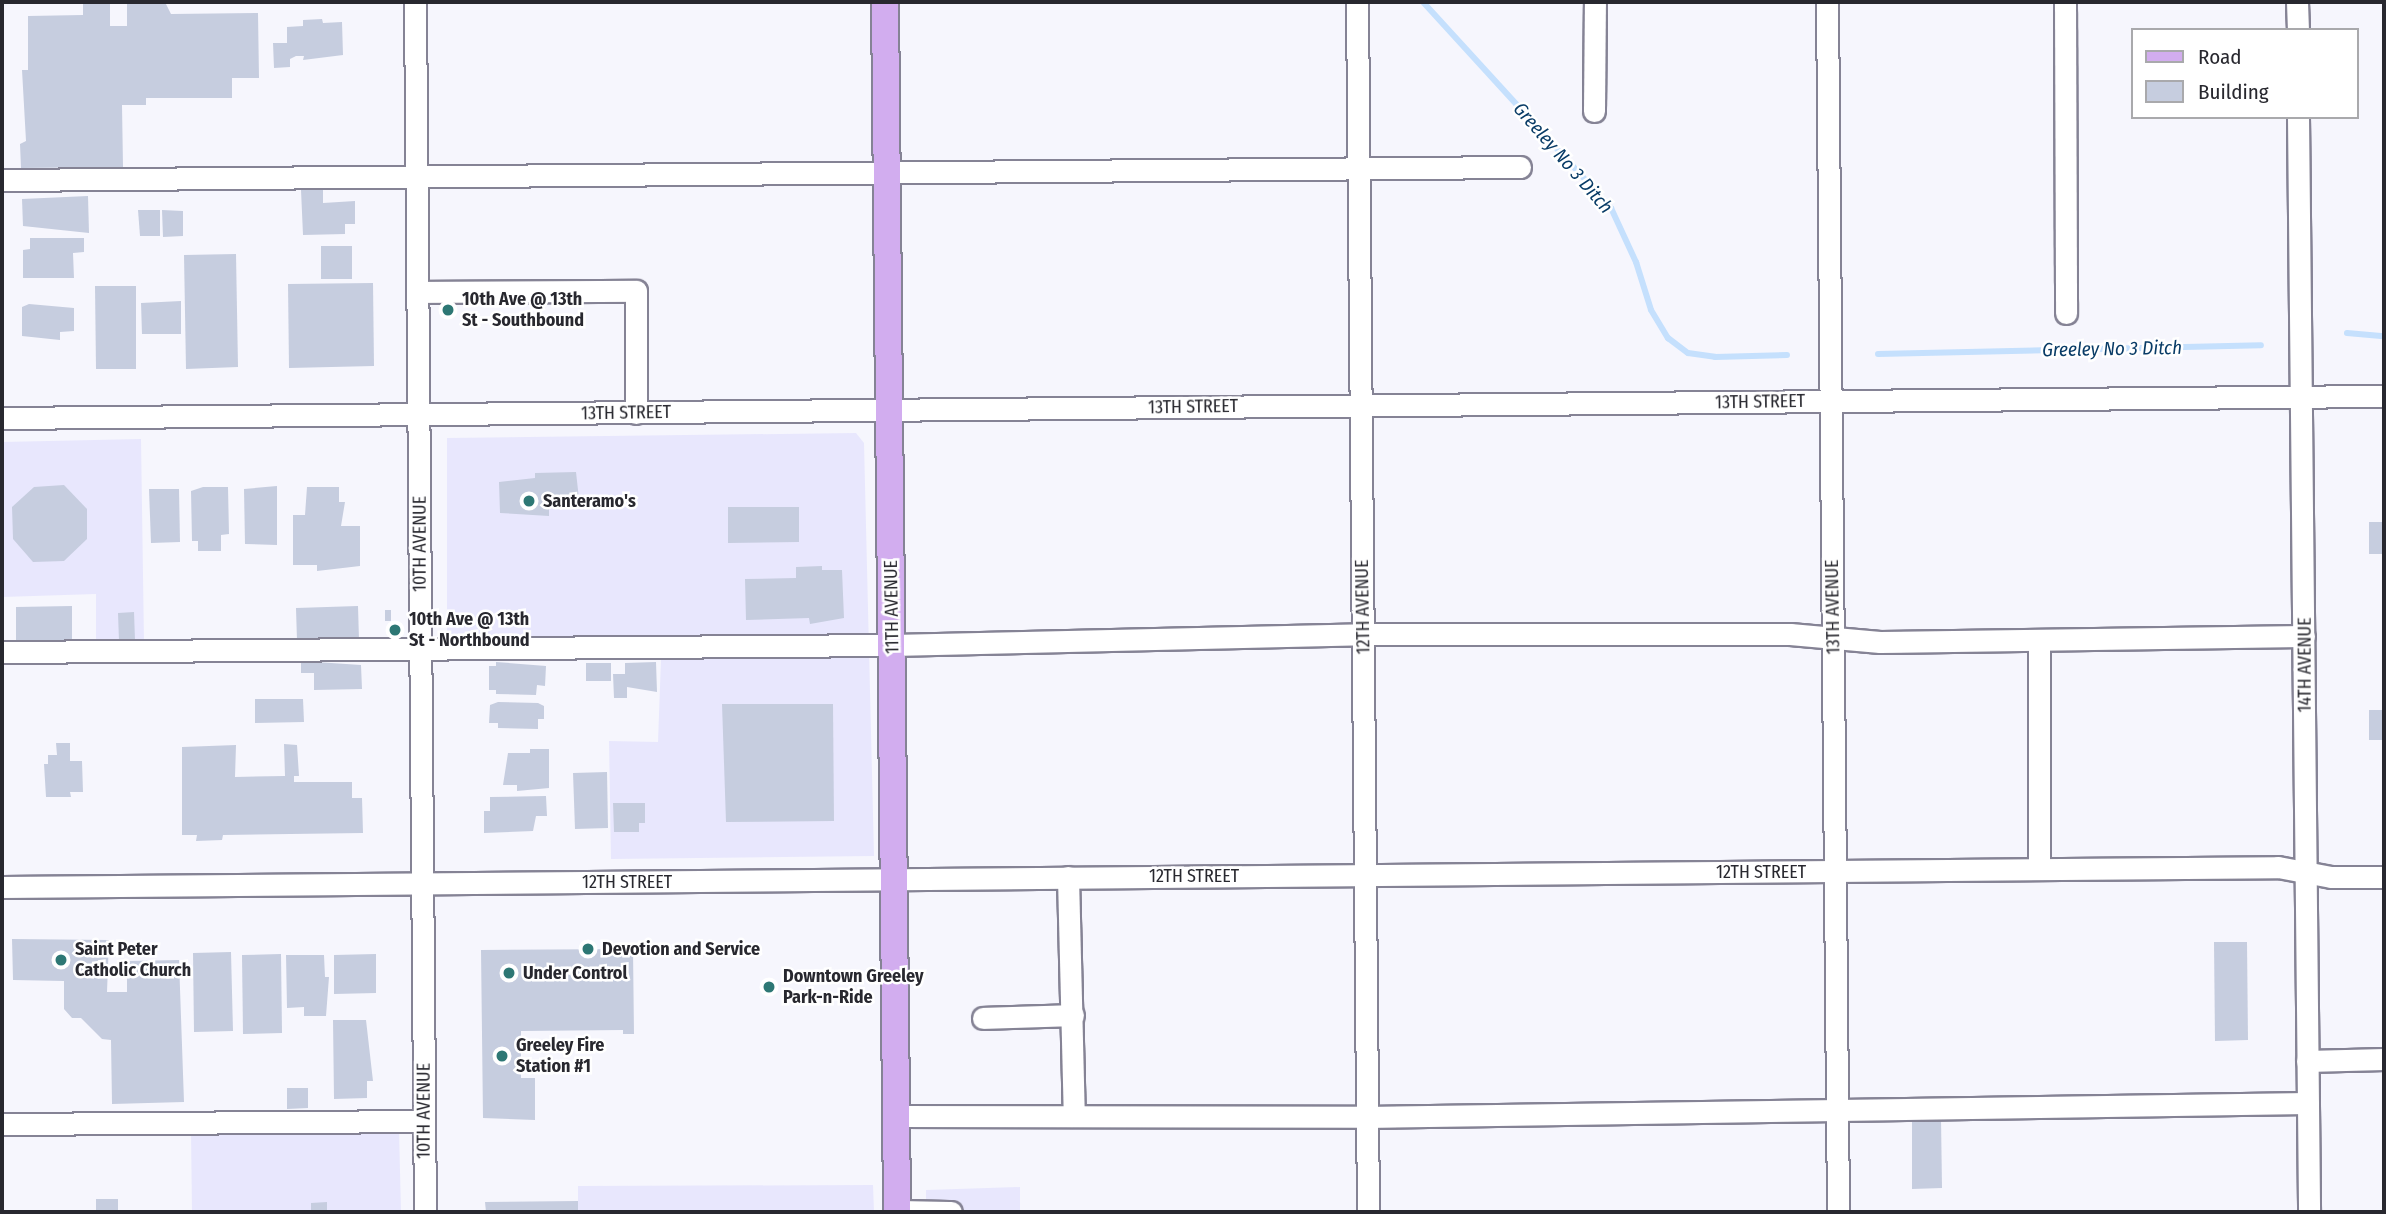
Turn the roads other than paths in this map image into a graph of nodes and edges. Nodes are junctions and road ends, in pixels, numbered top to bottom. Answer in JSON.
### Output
{"nodes":[{"id":1,"x":415,"y":2,"type":"edge"},
{"id":2,"x":885,"y":2,"type":"edge"},
{"id":3,"x":1357,"y":2,"type":"edge"},
{"id":4,"x":1595,"y":2,"type":"edge"},
{"id":5,"x":1827,"y":2,"type":"edge"},
{"id":6,"x":2065,"y":2,"type":"edge"},
{"id":7,"x":2297,"y":2,"type":"edge"},
{"id":8,"x":2298,"y":28,"type":"edge"},
{"id":9,"x":1594,"y":111,"type":"dead end"},
{"id":10,"x":2298,"y":119,"type":"edge"},
{"id":11,"x":1359,"y":165,"type":"junction"},
{"id":12,"x":1520,"y":167,"type":"dead end"},
{"id":13,"x":888,"y":170,"type":"junction"},
{"id":14,"x":416,"y":179,"type":"junction"},
{"id":15,"x":2,"y":180,"type":"edge"},
{"id":16,"x":417,"y":292,"type":"junction"},
{"id":17,"x":2066,"y":313,"type":"dead end"},
{"id":18,"x":2301,"y":396,"type":"junction"},
{"id":19,"x":2384,"y":396,"type":"edge"},
{"id":20,"x":1830,"y":401,"type":"junction"},
{"id":21,"x":1361,"y":406,"type":"junction"},
{"id":22,"x":890,"y":410,"type":"junction"},
{"id":23,"x":636,"y":413,"type":"junction"},
{"id":24,"x":418,"y":415,"type":"junction"},
{"id":25,"x":2,"y":418,"type":"edge"},
{"id":26,"x":1363,"y":634,"type":"junction"},
{"id":27,"x":2304,"y":636,"type":"junction"},
{"id":28,"x":1833,"y":637,"type":"junction"},
{"id":29,"x":2039,"y":640,"type":"junction"},
{"id":30,"x":892,"y":645,"type":"junction"},
{"id":31,"x":420,"y":647,"type":"junction"},
{"id":32,"x":2,"y":652,"type":"edge"},
{"id":33,"x":2039,"y":869,"type":"junction"},
{"id":34,"x":2305,"y":870,"type":"junction"},
{"id":35,"x":1835,"y":871,"type":"junction"},
{"id":36,"x":1365,"y":875,"type":"junction"},
{"id":37,"x":1068,"y":877,"type":"junction"},
{"id":38,"x":2384,"y":877,"type":"edge"},
{"id":39,"x":894,"y":878,"type":"junction"},
{"id":40,"x":422,"y":884,"type":"junction"},
{"id":41,"x":2,"y":887,"type":"edge"},
{"id":42,"x":1073,"y":1015,"type":"junction"},
{"id":43,"x":983,"y":1018,"type":"dead end"},
{"id":44,"x":2384,"y":1059,"type":"edge"},
{"id":45,"x":2307,"y":1060,"type":"junction"},
{"id":46,"x":2308,"y":1103,"type":"junction"},
{"id":47,"x":1837,"y":1108,"type":"junction"},
{"id":48,"x":896,"y":1116,"type":"junction"},
{"id":49,"x":1074,"y":1116,"type":"junction"},
{"id":50,"x":1366,"y":1116,"type":"junction"},
{"id":51,"x":424,"y":1121,"type":"junction"},
{"id":52,"x":2,"y":1124,"type":"edge"},
{"id":53,"x":425,"y":1212,"type":"edge"},
{"id":54,"x":897,"y":1212,"type":"edge"},
{"id":55,"x":951,"y":1212,"type":"edge"},
{"id":56,"x":1368,"y":1212,"type":"edge"},
{"id":57,"x":1838,"y":1212,"type":"edge"},
{"id":58,"x":2309,"y":1212,"type":"edge"}],
"edges":[{"from":1,"to":14,"type":"street","name":"10TH AVENUE"},
{"from":2,"to":13,"type":"main road","name":"11TH AVENUE"},
{"from":3,"to":11,"type":"street","name":"12TH AVENUE"},
{"from":4,"to":9,"type":"street"},
{"from":5,"to":20,"type":"street","name":"13TH AVENUE"},
{"from":6,"to":17,"type":"street"},
{"from":7,"to":8,"type":"street"},
{"from":10,"to":18,"type":"street","name":"14TH AVENUE"},
{"from":11,"to":12,"type":"street"},
{"from":11,"to":13,"type":"street"},
{"from":11,"to":21,"type":"street","name":"12TH AVENUE"},
{"from":13,"to":14,"type":"street"},
{"from":13,"to":22,"type":"main road","name":"11TH AVENUE"},
{"from":14,"to":15,"type":"street"},
{"from":14,"to":16,"type":"street","name":"10TH AVENUE"},
{"from":16,"to":23,"type":"street"},
{"from":16,"to":24,"type":"street","name":"10TH AVENUE"},
{"from":18,"to":19,"type":"street","name":"13TH STREET"},
{"from":18,"to":20,"type":"street","name":"13TH STREET"},
{"from":18,"to":27,"type":"street","name":"14TH AVENUE"},
{"from":20,"to":21,"type":"street","name":"13TH STREET"},
{"from":20,"to":28,"type":"street","name":"13TH AVENUE"},
{"from":21,"to":22,"type":"street","name":"13TH STREET"},
{"from":21,"to":26,"type":"street","name":"12TH AVENUE"},
{"from":22,"to":23,"type":"street","name":"13TH STREET"},
{"from":22,"to":30,"type":"main road","name":"11TH AVENUE"},
{"from":23,"to":24,"type":"street","name":"13TH STREET"},
{"from":24,"to":25,"type":"street","name":"13TH STREET"},
{"from":24,"to":31,"type":"street","name":"10TH AVENUE"},
{"from":26,"to":28,"type":"street"},
{"from":26,"to":30,"type":"street"},
{"from":26,"to":36,"type":"street","name":"12TH AVENUE"},
{"from":27,"to":29,"type":"street"},
{"from":27,"to":34,"type":"street","name":"14TH AVENUE"},
{"from":28,"to":29,"type":"street"},
{"from":28,"to":35,"type":"street","name":"13TH AVENUE"},
{"from":29,"to":33,"type":"street"},
{"from":30,"to":31,"type":"street"},
{"from":30,"to":39,"type":"main road","name":"11TH AVENUE"},
{"from":31,"to":32,"type":"street"},
{"from":31,"to":40,"type":"street","name":"10TH AVENUE"},
{"from":33,"to":34,"type":"street","name":"12TH STREET"},
{"from":33,"to":35,"type":"street","name":"12TH STREET"},
{"from":34,"to":38,"type":"street","name":"12TH STREET"},
{"from":34,"to":45,"type":"street","name":"14TH AVENUE"},
{"from":35,"to":36,"type":"street","name":"12TH STREET"},
{"from":35,"to":47,"type":"street","name":"13TH AVENUE"},
{"from":36,"to":37,"type":"street","name":"12TH STREET"},
{"from":36,"to":50,"type":"street","name":"12TH AVENUE"},
{"from":37,"to":39,"type":"street","name":"12TH STREET"},
{"from":37,"to":42,"type":"street"},
{"from":39,"to":40,"type":"street","name":"12TH STREET"},
{"from":39,"to":48,"type":"main road","name":"11TH AVENUE"},
{"from":40,"to":41,"type":"street","name":"12TH STREET"},
{"from":40,"to":51,"type":"street","name":"10TH AVENUE"},
{"from":42,"to":43,"type":"street"},
{"from":42,"to":49,"type":"street"},
{"from":44,"to":45,"type":"street"},
{"from":45,"to":46,"type":"street","name":"14TH AVENUE"},
{"from":46,"to":47,"type":"street"},
{"from":46,"to":58,"type":"street","name":"14TH AVENUE"},
{"from":47,"to":50,"type":"street"},
{"from":47,"to":57,"type":"street","name":"13TH AVENUE"},
{"from":48,"to":49,"type":"street"},
{"from":48,"to":54,"type":"main road","name":"11TH AVENUE"},
{"from":49,"to":50,"type":"street"},
{"from":50,"to":56,"type":"street","name":"12TH AVENUE"},
{"from":51,"to":52,"type":"street"},
{"from":51,"to":53,"type":"street","name":"10TH AVENUE"},
{"from":54,"to":55,"type":"street"}]}
